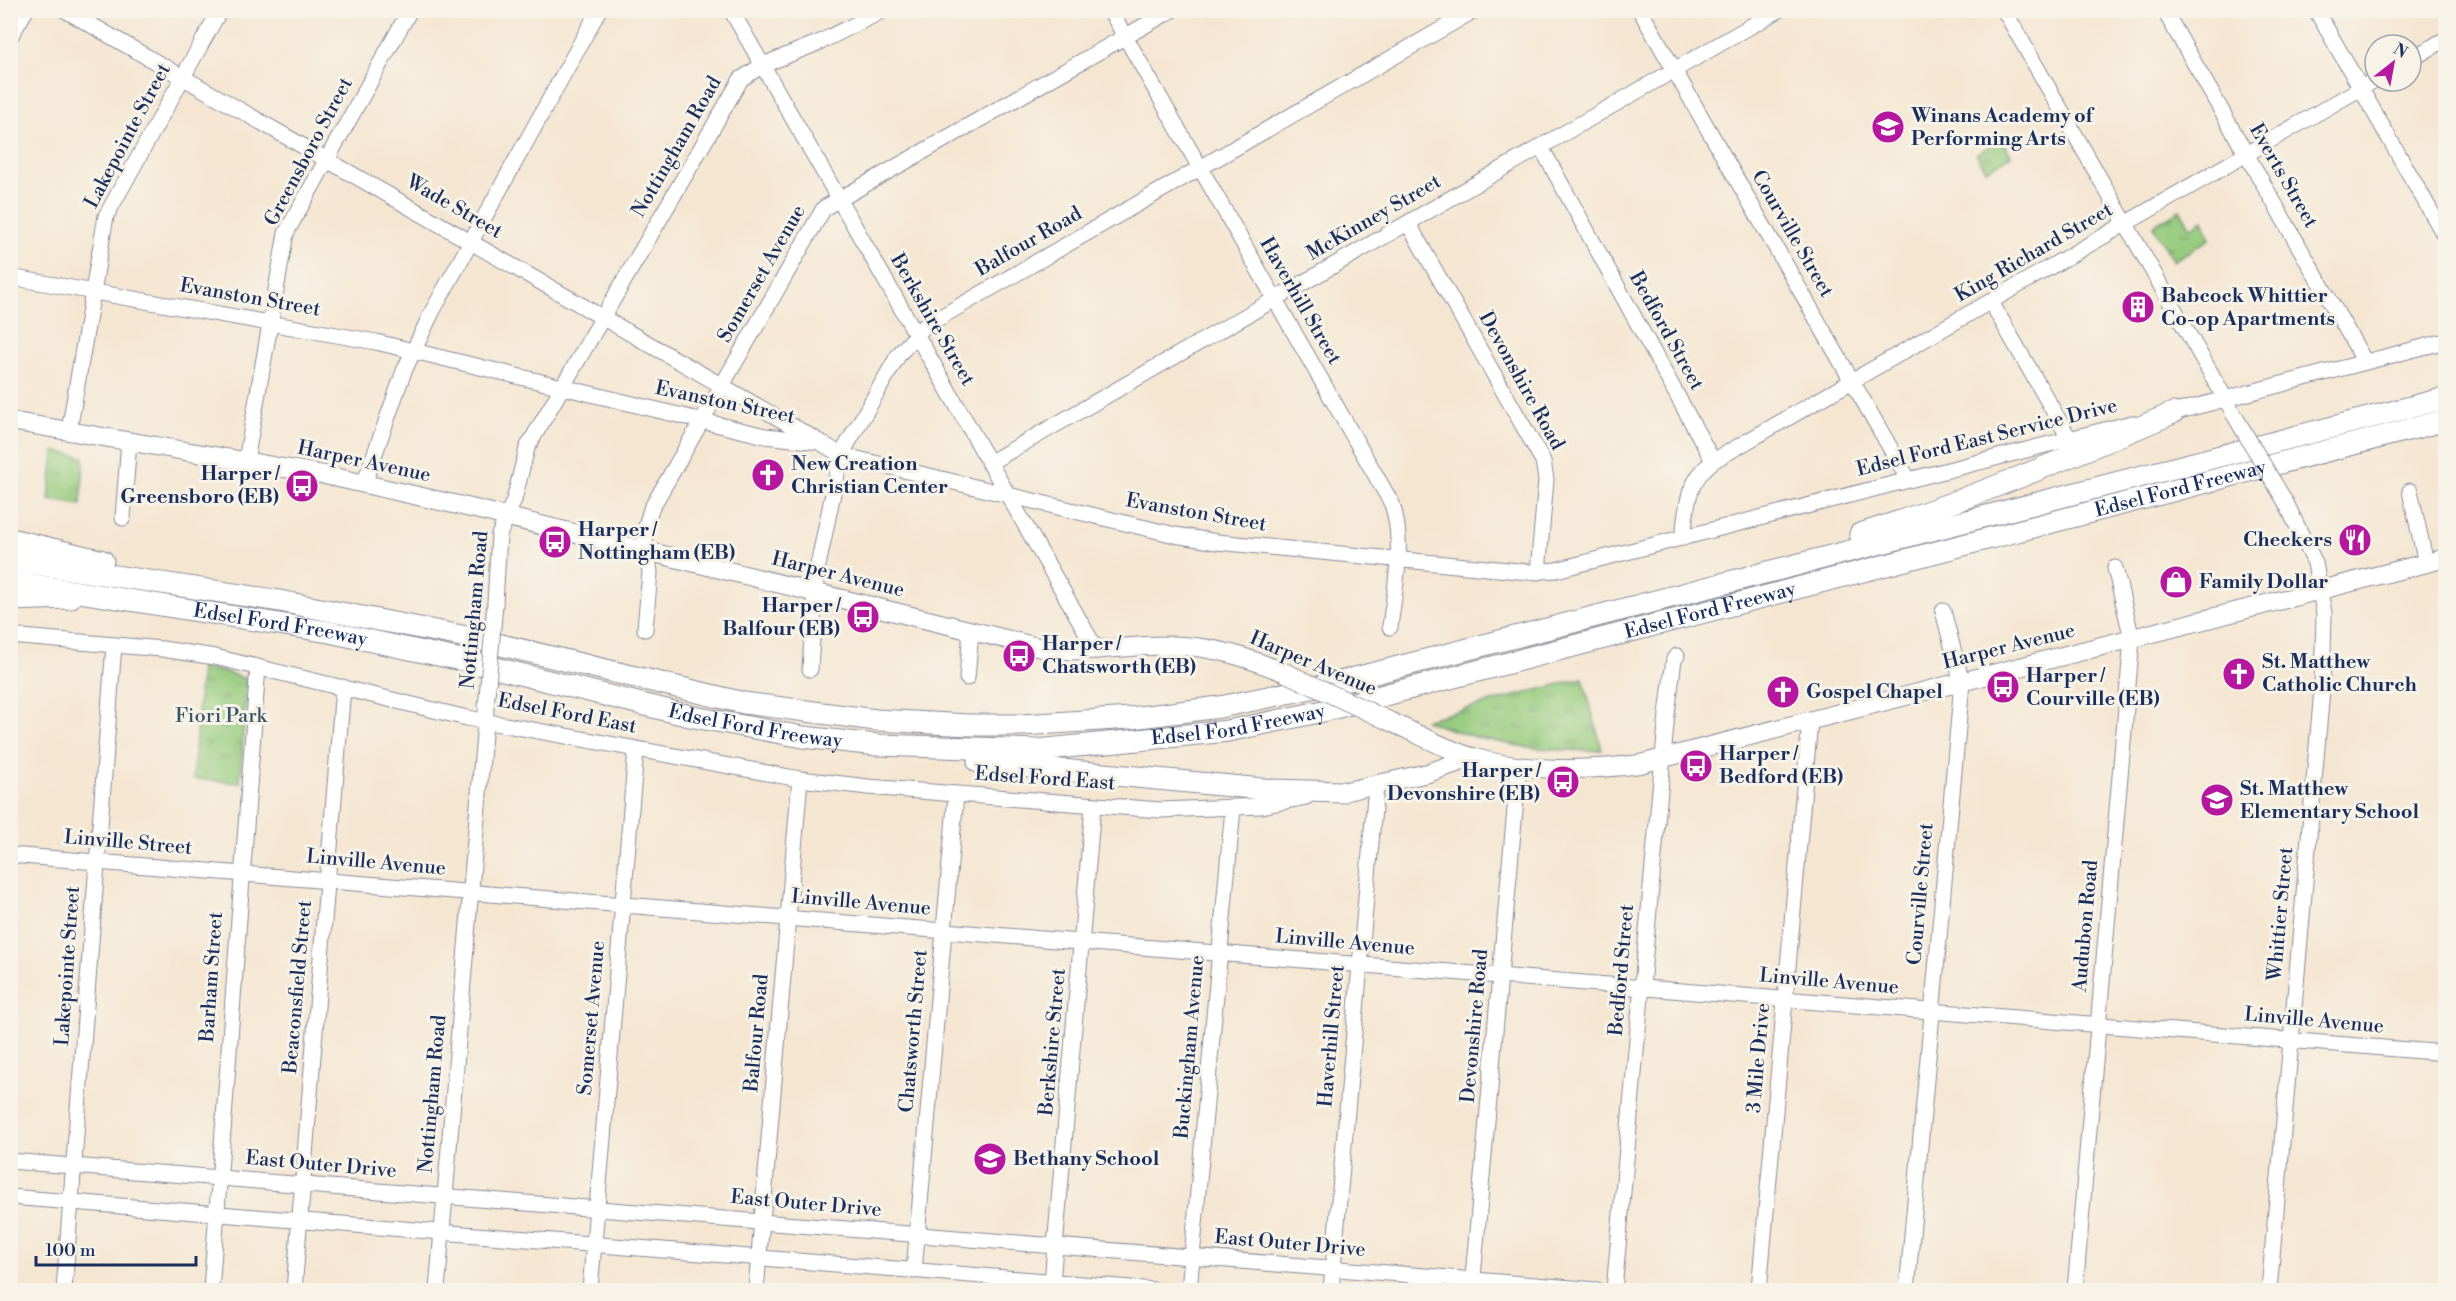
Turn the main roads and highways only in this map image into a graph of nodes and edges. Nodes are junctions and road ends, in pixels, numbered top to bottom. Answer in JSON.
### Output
{"nodes":[{"id":1,"x":2445,"y":398,"type":"edge"},
{"id":2,"x":2173,"y":413,"type":"road end"},
{"id":3,"x":10,"y":420,"type":"edge"},
{"id":4,"x":2445,"y":420,"type":"edge"},
{"id":5,"x":10,"y":539,"type":"edge"},
{"id":6,"x":2445,"y":558,"type":"edge"},
{"id":7,"x":10,"y":560,"type":"edge"},
{"id":8,"x":1806,"y":562,"type":"junction"},
{"id":9,"x":10,"y":581,"type":"edge"},
{"id":10,"x":170,"y":582,"type":"junction"},
{"id":11,"x":98,"y":594,"type":"junction"},
{"id":12,"x":10,"y":600,"type":"edge"},
{"id":13,"x":876,"y":745,"type":"junction"},
{"id":14,"x":1473,"y":757,"type":"junction"},
{"id":15,"x":1342,"y":792,"type":"joint"}],
"edges":[{"from":1,"to":8,"type":"highway","name":"Edsel Ford Freeway"},
{"from":2,"to":8,"type":"highway"},
{"from":3,"to":14,"type":"main road","name":"Harper Avenue","bridge":true},
{"from":4,"to":13,"type":"highway","name":"Edsel Ford Freeway"},
{"from":5,"to":10,"type":"highway"},
{"from":6,"to":14,"type":"main road","name":"Harper Avenue"},
{"from":7,"to":10,"type":"highway","name":"Edsel Ford Freeway"},
{"from":8,"to":10,"type":"highway","name":"Edsel Ford Freeway"},
{"from":9,"to":11,"type":"highway","name":"Edsel Ford Freeway"},
{"from":11,"to":12,"type":"highway"},
{"from":11,"to":13,"type":"highway","name":"Edsel Ford Freeway"},
{"from":13,"to":15,"type":"highway"},
{"from":14,"to":15,"type":"main road","name":"Edsel Ford East"}]}
